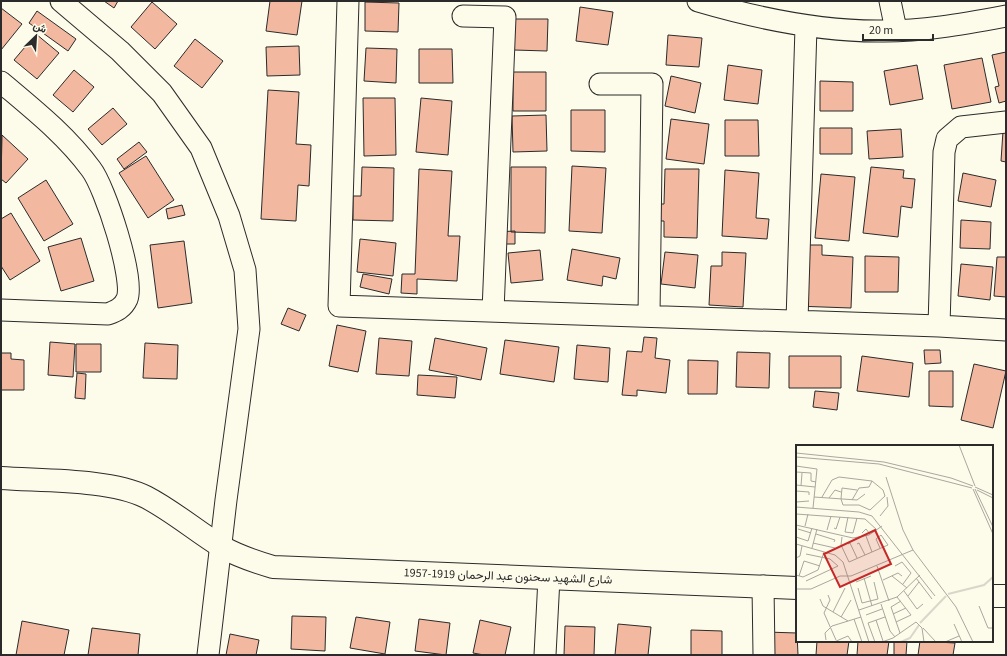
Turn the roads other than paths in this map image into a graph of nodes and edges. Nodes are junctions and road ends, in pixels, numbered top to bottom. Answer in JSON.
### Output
{"nodes":[{"id":1,"x":61,"y":1,"type":"edge"},
{"id":2,"x":348,"y":1,"type":"edge"},
{"id":3,"x":698,"y":1,"type":"edge"},
{"id":4,"x":890,"y":1,"type":"edge"},
{"id":5,"x":463,"y":16,"type":"dead end"},
{"id":6,"x":1006,"y":16,"type":"edge"},
{"id":7,"x":806,"y":27,"type":"junction"},
{"id":8,"x":896,"y":30,"type":"junction"},
{"id":9,"x":1,"y":82,"type":"edge"},
{"id":10,"x":600,"y":84,"type":"dead end"},
{"id":11,"x":1006,"y":122,"type":"edge"},
{"id":12,"x":1,"y":310,"type":"edge"},
{"id":13,"x":493,"y":311,"type":"junction"},
{"id":14,"x":649,"y":316,"type":"junction"},
{"id":15,"x":798,"y":321,"type":"junction"},
{"id":16,"x":939,"y":326,"type":"junction"},
{"id":17,"x":1006,"y":330,"type":"edge"},
{"id":18,"x":1,"y":478,"type":"edge"},
{"id":19,"x":222,"y":547,"type":"junction"},
{"id":20,"x":549,"y":578,"type":"junction"},
{"id":21,"x":763,"y":586,"type":"junction"},
{"id":22,"x":796,"y":588,"type":"edge"},
{"id":23,"x":993,"y":596,"type":"edge"},
{"id":24,"x":1006,"y":596,"type":"edge"},
{"id":25,"x":208,"y":655,"type":"edge"},
{"id":26,"x":545,"y":655,"type":"edge"},
{"id":27,"x":764,"y":655,"type":"edge"}],
"edges":[{"from":1,"to":19,"type":"street"},
{"from":2,"to":13,"type":"street"},
{"from":3,"to":7,"type":"street"},
{"from":4,"to":8,"type":"street"},
{"from":5,"to":13,"type":"street"},
{"from":6,"to":8,"type":"street"},
{"from":7,"to":8,"type":"street"},
{"from":7,"to":15,"type":"street"},
{"from":9,"to":12,"type":"street"},
{"from":10,"to":14,"type":"street"},
{"from":11,"to":16,"type":"street"},
{"from":13,"to":14,"type":"street"},
{"from":14,"to":15,"type":"street"},
{"from":15,"to":16,"type":"street"},
{"from":16,"to":17,"type":"street"},
{"from":18,"to":19,"type":"street","name":"شارع الشهيد سحنون عبد الرحمان 1919-1957"},
{"from":19,"to":20,"type":"street","name":"شارع الشهيد سحنون عبد الرحمان 1919-1957"},
{"from":19,"to":25,"type":"street"},
{"from":20,"to":21,"type":"street","name":"شارع الشهيد سحنون عبد الرحمان 1919-1957"},
{"from":20,"to":26,"type":"street"},
{"from":21,"to":22,"type":"street","name":"شارع الشهيد سحنون عبد الرحمان 1919-1957"},
{"from":21,"to":27,"type":"street"},
{"from":23,"to":24,"type":"street"}]}
